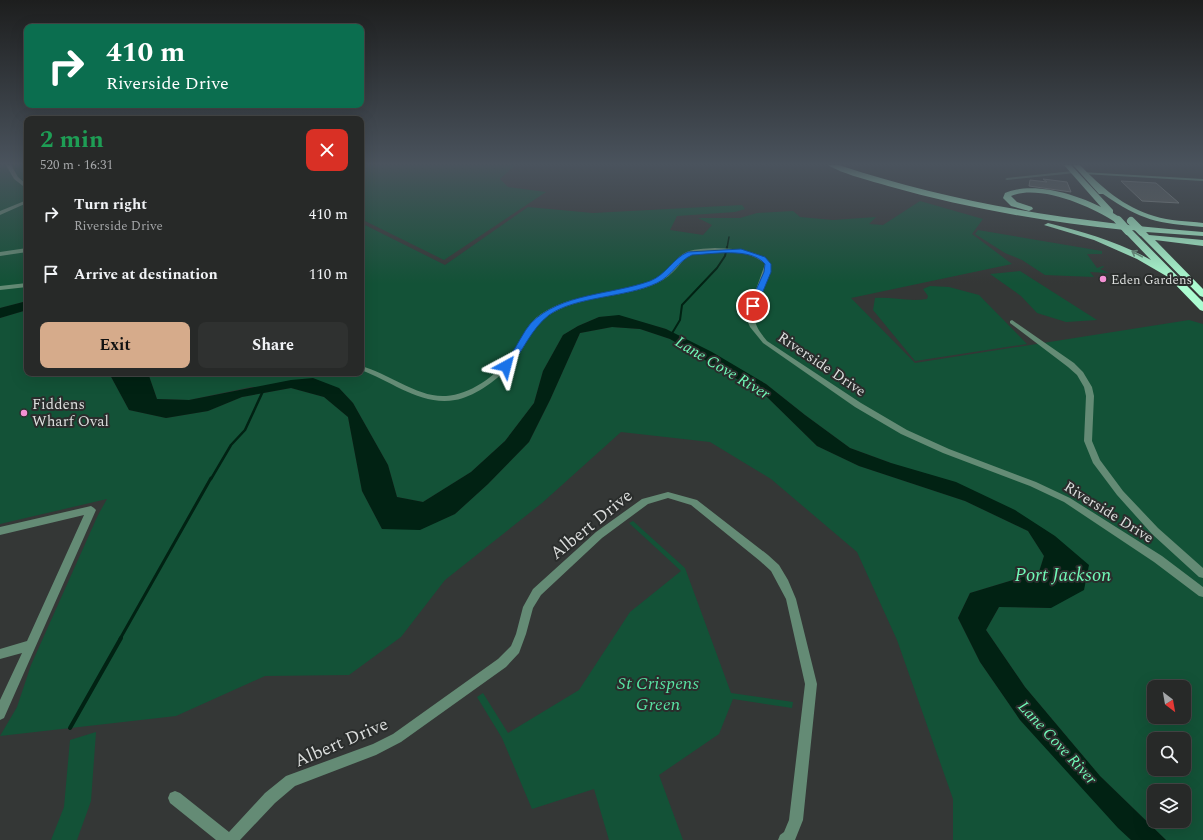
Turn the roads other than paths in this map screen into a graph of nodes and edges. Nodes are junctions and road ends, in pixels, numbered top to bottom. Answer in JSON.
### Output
{"nodes":[{"id":1,"x":20,"y":204,"type":"edge"},
{"id":2,"x":958,"y":204,"type":"edge"},
{"id":3,"x":973,"y":204,"type":"edge"},
{"id":4,"x":988,"y":204,"type":"edge"},
{"id":5,"x":1015,"y":204,"type":"edge"},
{"id":6,"x":1086,"y":204,"type":"edge"},
{"id":7,"x":1104,"y":204,"type":"edge"},
{"id":8,"x":1115,"y":204,"type":"edge"},
{"id":9,"x":1124,"y":204,"type":"edge"},
{"id":10,"x":0,"y":213,"type":"edge"},
{"id":11,"x":1118,"y":220,"type":"junction"},
{"id":12,"x":1134,"y":223,"type":"junction"},
{"id":13,"x":1203,"y":225,"type":"edge"},
{"id":14,"x":1203,"y":231,"type":"edge"},
{"id":15,"x":1130,"y":233,"type":"junction"},
{"id":16,"x":1203,"y":234,"type":"edge"},
{"id":17,"x":1145,"y":235,"type":"junction"},
{"id":18,"x":1203,"y":243,"type":"edge"},
{"id":19,"x":24,"y":250,"type":"edge"},
{"id":20,"x":1160,"y":251,"type":"junction"},
{"id":21,"x":0,"y":254,"type":"edge"},
{"id":22,"x":1170,"y":275,"type":"junction"},
{"id":23,"x":24,"y":285,"type":"edge"},
{"id":24,"x":0,"y":288,"type":"edge"},
{"id":25,"x":1203,"y":294,"type":"edge"},
{"id":26,"x":1203,"y":308,"type":"edge"},
{"id":27,"x":1012,"y":322,"type":"dead end"},
{"id":28,"x":364,"y":369,"type":"edge"},
{"id":29,"x":0,"y":532,"type":"edge"},
{"id":30,"x":1203,"y":574,"type":"edge"},
{"id":31,"x":1203,"y":593,"type":"edge"},
{"id":32,"x":31,"y":645,"type":"junction"},
{"id":33,"x":0,"y":654,"type":"edge"},
{"id":34,"x":0,"y":714,"type":"edge"},
{"id":35,"x":175,"y":798,"type":"dead end"},
{"id":36,"x":227,"y":840,"type":"edge"},
{"id":37,"x":231,"y":840,"type":"edge"},
{"id":38,"x":785,"y":840,"type":"edge"}],
"edges":[{"from":1,"to":10,"type":"street"},
{"from":22,"to":2,"type":"highway","one_way":true},
{"from":3,"to":16,"type":"highway"},
{"from":4,"to":12,"type":"highway"},
{"from":5,"to":12,"type":"highway"},
{"from":6,"to":11,"type":"highway"},
{"from":7,"to":11,"type":"highway"},
{"from":8,"to":12,"type":"highway"},
{"from":9,"to":13,"type":"highway"},
{"from":11,"to":15,"type":"highway","bridge":true},
{"from":12,"to":14,"type":"highway"},
{"from":12,"to":17,"type":"highway","bridge":true},
{"from":15,"to":17,"type":"highway"},
{"from":15,"to":22,"type":"highway"},
{"from":17,"to":18,"type":"highway"},
{"from":17,"to":20,"type":"highway"},
{"from":18,"to":20,"type":"highway"},
{"from":19,"to":21,"type":"street"},
{"from":20,"to":25,"type":"highway"},
{"from":22,"to":26,"type":"highway"},
{"from":23,"to":24,"type":"street"},
{"from":27,"to":30,"type":"street"},
{"from":28,"to":31,"type":"street","name":"Riverside Drive"},
{"from":29,"to":32,"type":"street"},
{"from":32,"to":33,"type":"street"},
{"from":32,"to":34,"type":"street"},
{"from":35,"to":36,"type":"street"},
{"from":37,"to":38,"type":"street","name":"Albert Drive"}]}
